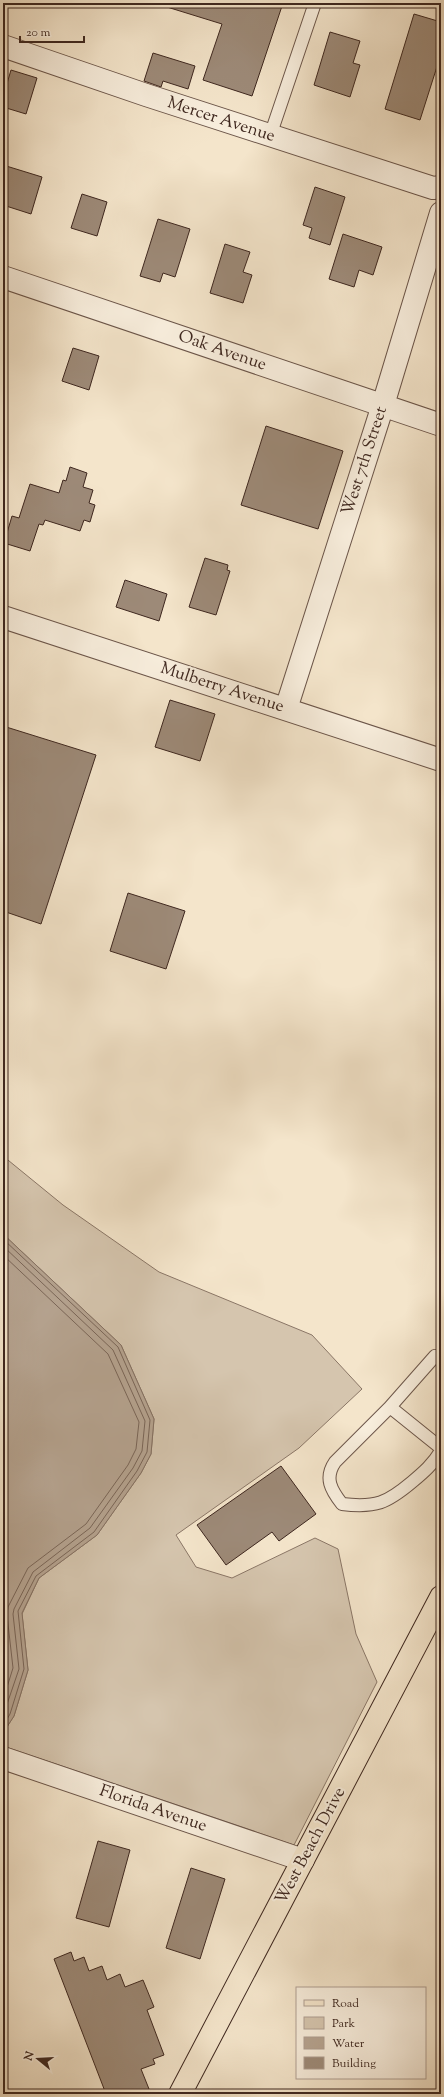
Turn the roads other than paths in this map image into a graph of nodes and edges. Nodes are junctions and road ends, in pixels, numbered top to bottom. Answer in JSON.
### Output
{"nodes":[{"id":1,"x":316,"y":3,"type":"edge"},
{"id":2,"x":3,"y":46,"type":"edge"},
{"id":3,"x":270,"y":136,"type":"junction"},
{"id":4,"x":441,"y":187,"type":"edge"},
{"id":5,"x":441,"y":213,"type":"edge"},
{"id":6,"x":3,"y":277,"type":"edge"},
{"id":7,"x":383,"y":405,"type":"junction"},
{"id":8,"x":441,"y":425,"type":"edge"},
{"id":9,"x":3,"y":617,"type":"edge"},
{"id":10,"x":286,"y":709,"type":"junction"},
{"id":11,"x":441,"y":760,"type":"edge"},
{"id":12,"x":441,"y":1360,"type":"edge"},
{"id":13,"x":390,"y":1407,"type":"junction"},
{"id":14,"x":441,"y":1449,"type":"edge"},
{"id":15,"x":441,"y":1597,"type":"edge"},
{"id":16,"x":3,"y":1758,"type":"edge"},
{"id":17,"x":303,"y":1860,"type":"junction"},
{"id":18,"x":180,"y":2094,"type":"edge"}],
"edges":[{"from":1,"to":3,"type":"lane"},
{"from":2,"to":3,"type":"street","name":"Mercer Avenue"},
{"from":3,"to":4,"type":"street","name":"Mercer Avenue"},
{"from":5,"to":7,"type":"street","name":"West 7th Street"},
{"from":6,"to":7,"type":"street","name":"Oak Avenue"},
{"from":7,"to":8,"type":"street","name":"Oak Avenue"},
{"from":7,"to":10,"type":"street","name":"West 7th Street"},
{"from":9,"to":10,"type":"street","name":"Mulberry Avenue"},
{"from":10,"to":11,"type":"street","name":"Mulberry Avenue"},
{"from":12,"to":13,"type":"lane"},
{"from":13,"to":14,"type":"lane"},
{"from":13,"to":14,"type":"lane"},
{"from":15,"to":17,"type":"main road","name":"West Beach Drive"},
{"from":16,"to":17,"type":"street","name":"Florida Avenue"},
{"from":17,"to":18,"type":"main road","name":"West Beach Drive"}]}
